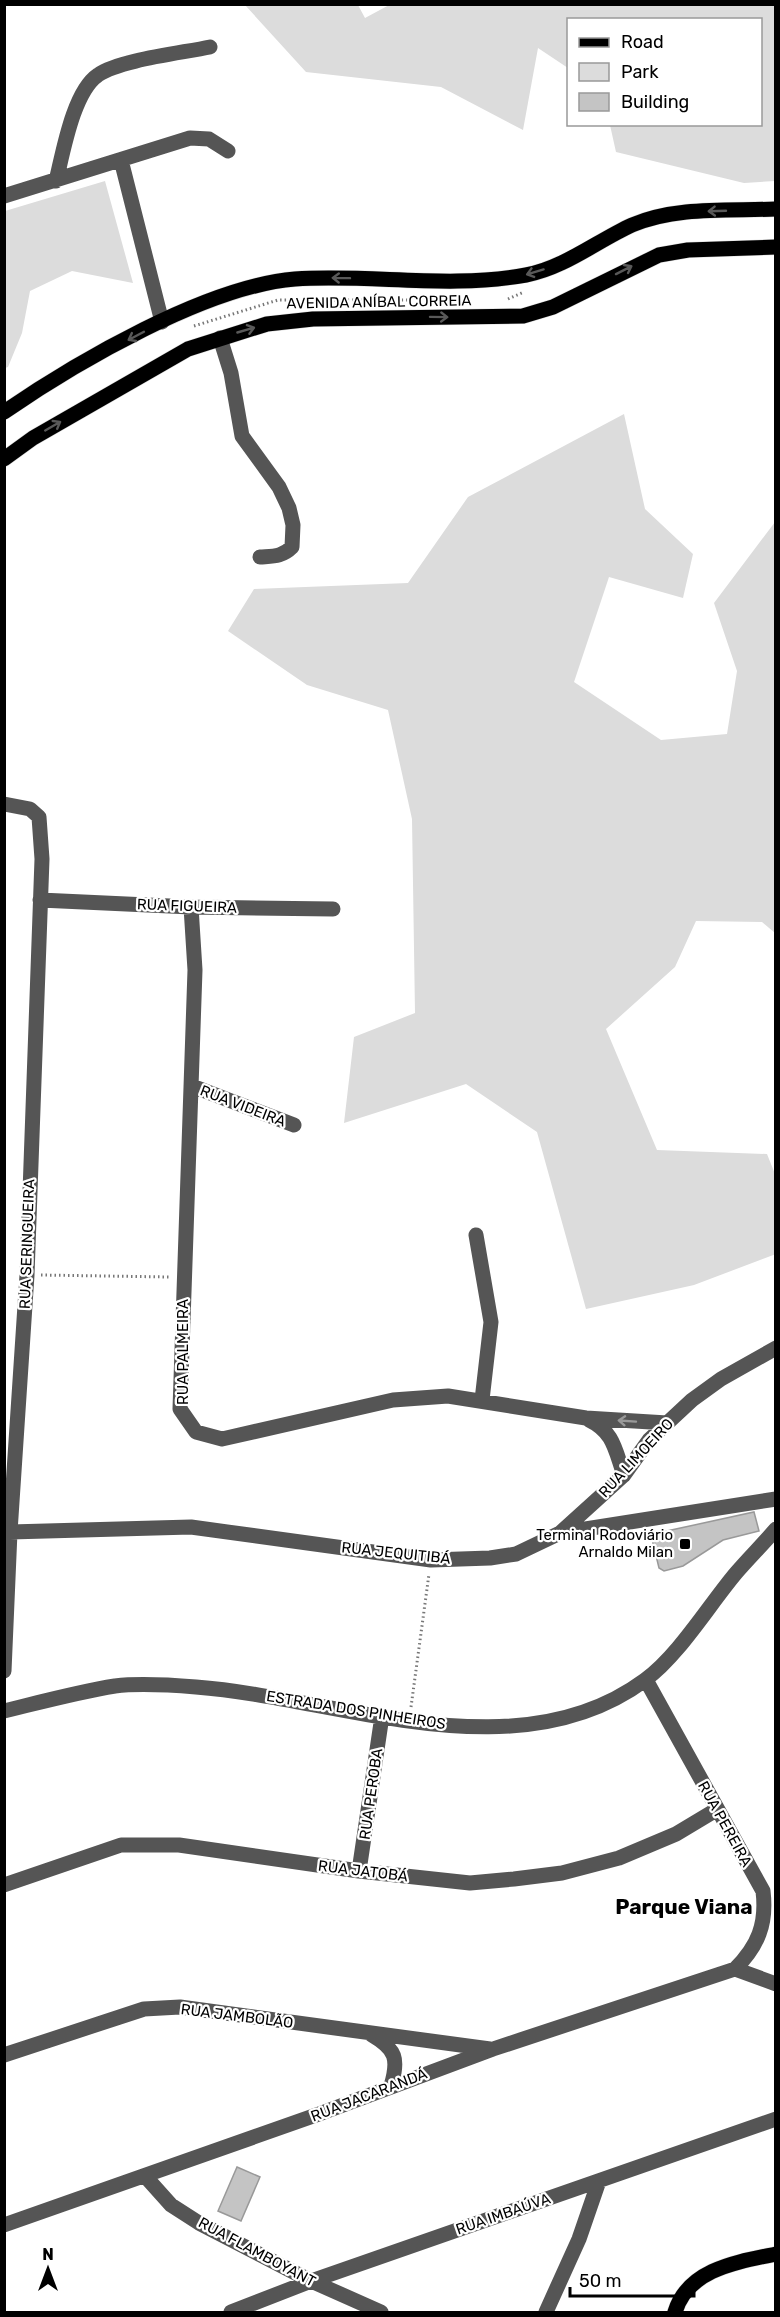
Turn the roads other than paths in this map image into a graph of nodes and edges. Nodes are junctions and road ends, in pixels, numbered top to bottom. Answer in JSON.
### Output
{"nodes":[{"id":1,"x":210,"y":47,"type":"dead end"},
{"id":2,"x":228,"y":152,"type":"dead end"},
{"id":3,"x":121,"y":160,"type":"junction"},
{"id":4,"x":56,"y":181,"type":"junction"},
{"id":5,"x":4,"y":196,"type":"edge"},
{"id":6,"x":776,"y":209,"type":"edge"},
{"id":7,"x":776,"y":247,"type":"edge"},
{"id":8,"x":162,"y":322,"type":"junction"},
{"id":9,"x":220,"y":338,"type":"junction"},
{"id":10,"x":4,"y":412,"type":"edge"},
{"id":11,"x":4,"y":459,"type":"edge"},
{"id":12,"x":260,"y":557,"type":"dead end"},
{"id":13,"x":4,"y":804,"type":"edge"},
{"id":14,"x":40,"y":900,"type":"junction"},
{"id":15,"x":191,"y":907,"type":"junction"},
{"id":16,"x":333,"y":909,"type":"dead end"},
{"id":17,"x":192,"y":1086,"type":"junction"},
{"id":18,"x":294,"y":1125,"type":"dead end"},
{"id":19,"x":476,"y":1234,"type":"dead end"},
{"id":20,"x":776,"y":1348,"type":"edge"},
{"id":21,"x":482,"y":1400,"type":"junction"},
{"id":22,"x":586,"y":1418,"type":"junction"},
{"id":23,"x":667,"y":1424,"type":"junction"},
{"id":24,"x":624,"y":1475,"type":"junction"},
{"id":25,"x":776,"y":1499,"type":"edge"},
{"id":26,"x":776,"y":1529,"type":"edge"},
{"id":27,"x":10,"y":1532,"type":"junction"},
{"id":28,"x":560,"y":1533,"type":"junction"},
{"id":29,"x":4,"y":1671,"type":"edge"},
{"id":30,"x":646,"y":1680,"type":"junction"},
{"id":31,"x":4,"y":1711,"type":"edge"},
{"id":32,"x":382,"y":1716,"type":"junction"},
{"id":33,"x":716,"y":1810,"type":"junction"},
{"id":34,"x":360,"y":1871,"type":"junction"},
{"id":35,"x":4,"y":1885,"type":"edge"},
{"id":36,"x":735,"y":1969,"type":"junction"},
{"id":37,"x":776,"y":1984,"type":"edge"},
{"id":38,"x":369,"y":2033,"type":"junction"},
{"id":39,"x":493,"y":2049,"type":"junction"},
{"id":40,"x":4,"y":2055,"type":"edge"},
{"id":41,"x":391,"y":2086,"type":"junction"},
{"id":42,"x":776,"y":2119,"type":"edge"},
{"id":43,"x":145,"y":2176,"type":"junction"},
{"id":44,"x":599,"y":2181,"type":"junction"},
{"id":45,"x":4,"y":2225,"type":"edge"},
{"id":46,"x":776,"y":2254,"type":"edge"},
{"id":47,"x":311,"y":2281,"type":"junction"},
{"id":48,"x":231,"y":2313,"type":"edge"},
{"id":49,"x":381,"y":2313,"type":"edge"},
{"id":50,"x":546,"y":2313,"type":"edge"},
{"id":51,"x":675,"y":2313,"type":"edge"}],
"edges":[{"from":1,"to":4,"type":"street"},
{"from":2,"to":3,"type":"street"},
{"from":3,"to":4,"type":"street"},
{"from":3,"to":8,"type":"street"},
{"from":4,"to":5,"type":"street"},
{"from":6,"to":8,"type":"main road","name":"AVENIDA ANÍBAL CORREIA","one_way":true},
{"from":9,"to":7,"type":"main road","name":"AVENIDA ANÍBAL CORREIA","one_way":true},
{"from":8,"to":10,"type":"main road","name":"AVENIDA ANÍBAL CORREIA","one_way":true},
{"from":11,"to":9,"type":"main road","name":"AVENIDA ANÍBAL CORREIA","one_way":true},
{"from":9,"to":12,"type":"street"},
{"from":13,"to":14,"type":"street","name":"RUA SERINGUEIRA"},
{"from":14,"to":15,"type":"street","name":"RUA FIGUEIRA"},
{"from":14,"to":27,"type":"street","name":"RUA SERINGUEIRA"},
{"from":15,"to":16,"type":"street","name":"RUA FIGUEIRA"},
{"from":15,"to":17,"type":"street","name":"RUA PALMEIRA"},
{"from":17,"to":18,"type":"street","name":"RUA VIDEIRA"},
{"from":17,"to":21,"type":"street","name":"RUA PALMEIRA"},
{"from":19,"to":21,"type":"street"},
{"from":20,"to":23,"type":"street","name":"RUA LIMOEIRO"},
{"from":21,"to":22,"type":"street","name":"RUA PALMEIRA"},
{"from":23,"to":22,"type":"street","name":"RUA PALMEIRA","one_way":true},
{"from":22,"to":24,"type":"street","name":"RUA PALMEIRA"},
{"from":23,"to":24,"type":"street","name":"RUA LIMOEIRO"},
{"from":24,"to":28,"type":"street","name":"RUA LIMOEIRO"},
{"from":25,"to":28,"type":"street","name":"RUA JEQUITIBÁ"},
{"from":26,"to":30,"type":"street","name":"ESTRADA DOS PINHEIROS"},
{"from":27,"to":28,"type":"street","name":"RUA JEQUITIBÁ"},
{"from":27,"to":29,"type":"street","name":"RUA SERINGUEIRA"},
{"from":30,"to":32,"type":"street","name":"ESTRADA DOS PINHEIROS"},
{"from":30,"to":33,"type":"street","name":"RUA PEREIRA"},
{"from":31,"to":32,"type":"street","name":"ESTRADA DOS PINHEIROS"},
{"from":32,"to":34,"type":"street","name":"RUA PEROBA"},
{"from":33,"to":34,"type":"street","name":"RUA JATOBÁ"},
{"from":33,"to":36,"type":"street","name":"RUA PEREIRA"},
{"from":34,"to":35,"type":"street","name":"RUA JATOBÁ"},
{"from":36,"to":37,"type":"street"},
{"from":36,"to":39,"type":"street","name":"RUA JACARANDÁ"},
{"from":38,"to":39,"type":"street","name":"RUA JAMBOLÃO"},
{"from":38,"to":40,"type":"street","name":"RUA JAMBOLÃO"},
{"from":38,"to":41,"type":"street"},
{"from":39,"to":41,"type":"street","name":"RUA JACARANDÁ"},
{"from":41,"to":43,"type":"street","name":"RUA JACARANDÁ"},
{"from":42,"to":44,"type":"street","name":"RUA IMBAÚVA"},
{"from":43,"to":45,"type":"street","name":"RUA JACARANDÁ"},
{"from":43,"to":47,"type":"street","name":"RUA FLAMBOYANT"},
{"from":44,"to":47,"type":"street","name":"RUA IMBAÚVA"},
{"from":44,"to":50,"type":"street"},
{"from":46,"to":51,"type":"main road"},
{"from":47,"to":48,"type":"street","name":"RUA IMBAÚVA"},
{"from":47,"to":49,"type":"street","name":"RUA FLAMBOYANT"}]}
